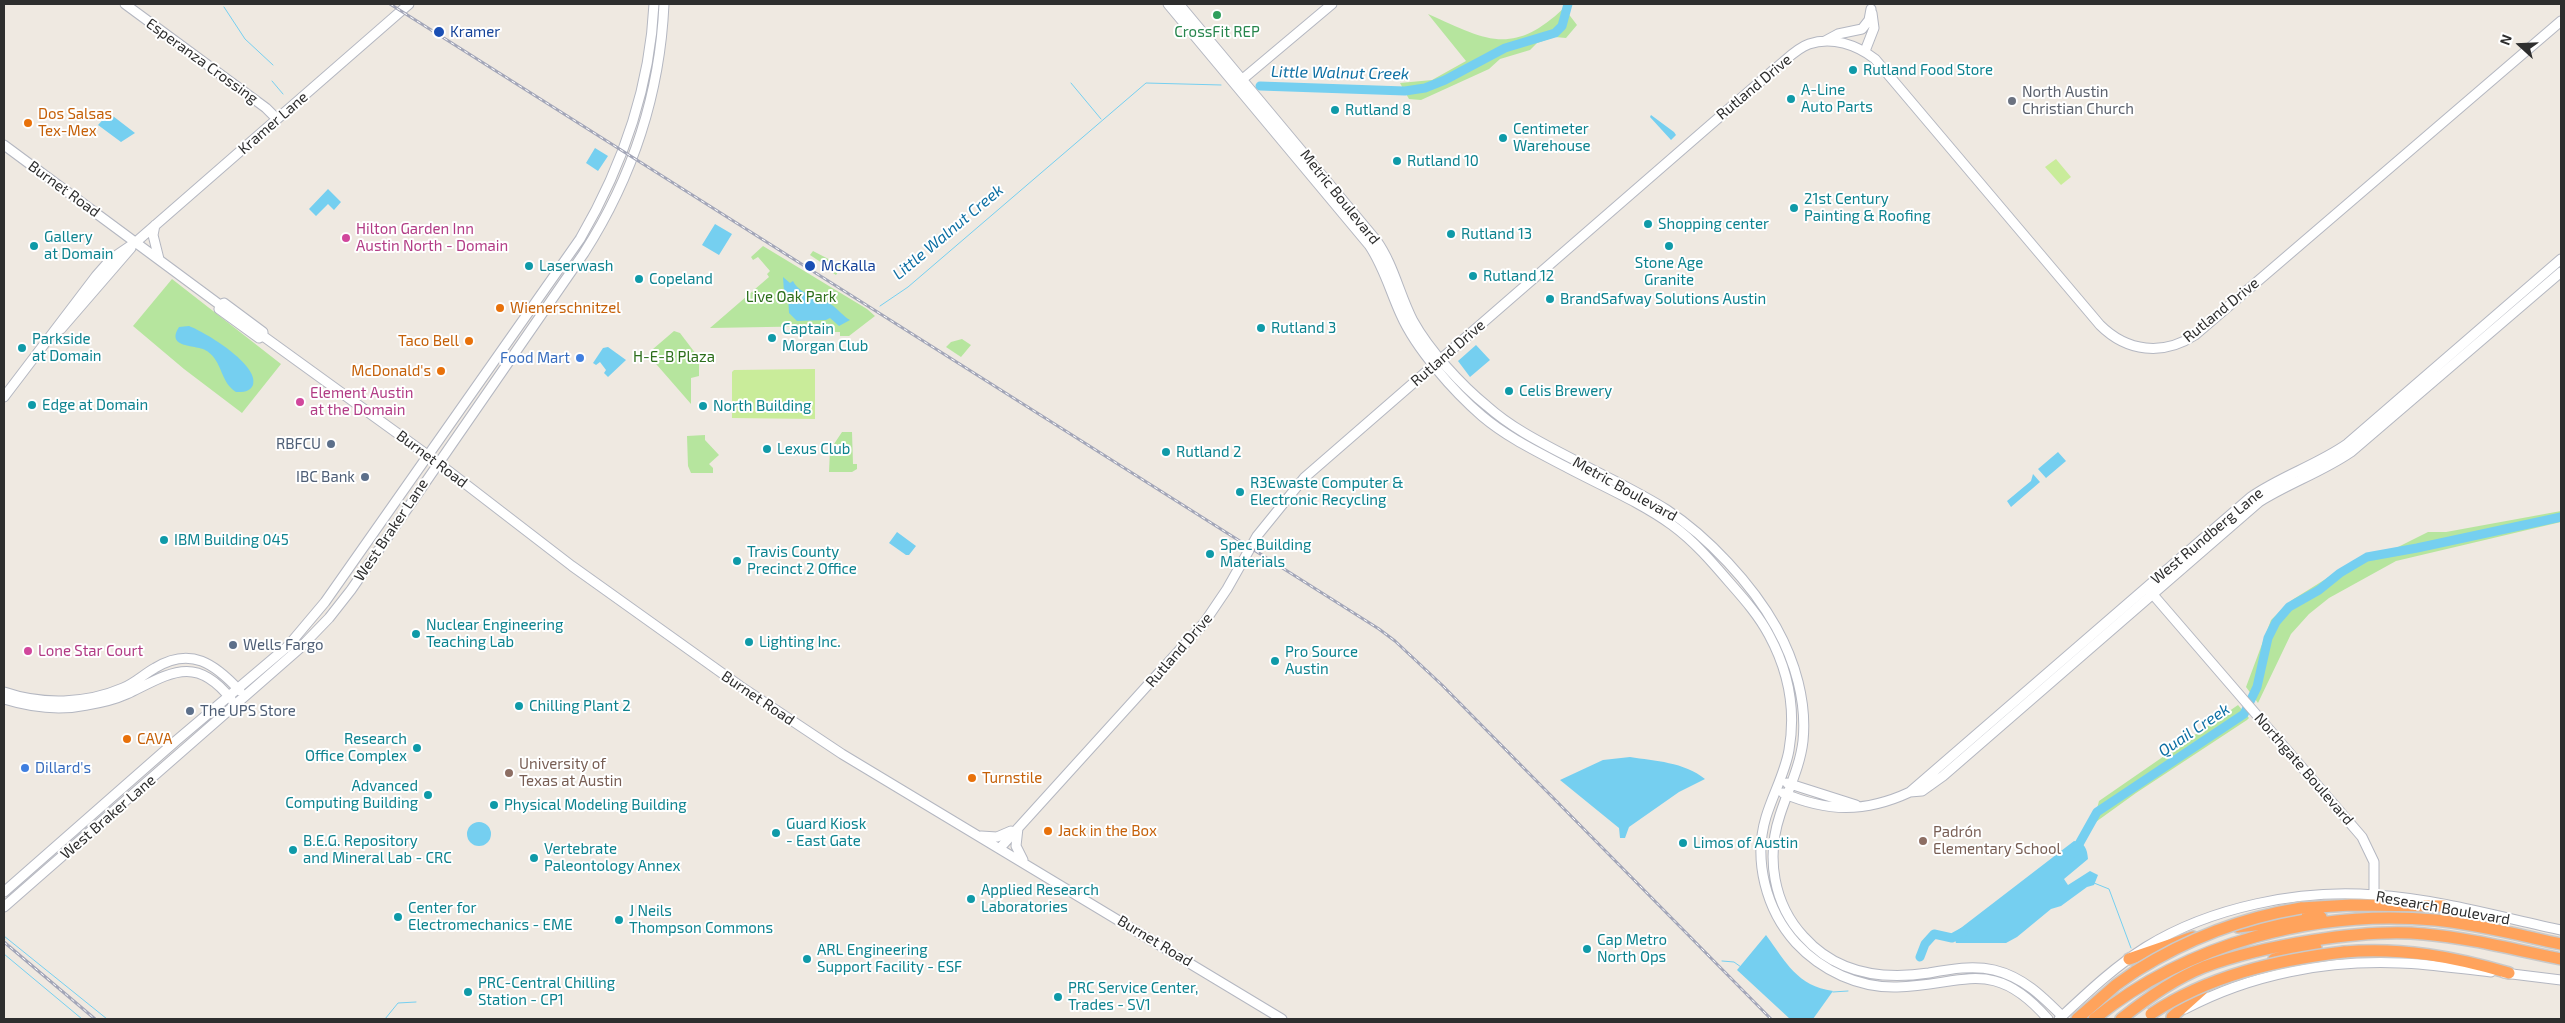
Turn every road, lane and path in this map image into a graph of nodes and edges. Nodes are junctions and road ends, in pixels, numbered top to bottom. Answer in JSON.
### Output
{"nodes":[{"id":1,"x":125,"y":4,"type":"edge"},
{"id":2,"x":409,"y":4,"type":"edge"},
{"id":3,"x":654,"y":4,"type":"edge"},
{"id":4,"x":664,"y":4,"type":"edge"},
{"id":5,"x":1168,"y":4,"type":"edge"},
{"id":6,"x":1179,"y":4,"type":"edge"},
{"id":7,"x":1332,"y":4,"type":"edge"},
{"id":8,"x":1870,"y":7,"type":"edge"},
{"id":9,"x":2561,"y":21,"type":"edge"},
{"id":10,"x":1823,"y":42,"type":"junction"},
{"id":11,"x":1865,"y":51,"type":"junction"},
{"id":12,"x":645,"y":73,"type":"junction"},
{"id":13,"x":656,"y":75,"type":"junction"},
{"id":14,"x":1239,"y":82,"type":"junction"},
{"id":15,"x":277,"y":119,"type":"junction"},
{"id":16,"x":4,"y":145,"type":"edge"},
{"id":17,"x":155,"y":225,"type":"junction"},
{"id":18,"x":136,"y":242,"type":"junction"},
{"id":19,"x":2561,"y":259,"type":"edge"},
{"id":20,"x":159,"y":260,"type":"junction"},
{"id":21,"x":2561,"y":272,"type":"edge"},
{"id":22,"x":1438,"y":362,"type":"junction"},
{"id":23,"x":4,"y":397,"type":"edge"},
{"id":24,"x":1528,"y":436,"type":"junction"},
{"id":25,"x":1523,"y":444,"type":"junction"},
{"id":26,"x":429,"y":456,"type":"junction"},
{"id":27,"x":437,"y":462,"type":"junction"},
{"id":28,"x":2244,"y":509,"type":"junction"},
{"id":29,"x":1679,"y":525,"type":"junction"},
{"id":30,"x":2150,"y":591,"type":"junction"},
{"id":31,"x":1780,"y":635,"type":"junction"},
{"id":32,"x":1771,"y":639,"type":"junction"},
{"id":33,"x":185,"y":658,"type":"junction"},
{"id":34,"x":185,"y":670,"type":"junction"},
{"id":35,"x":238,"y":688,"type":"junction"},
{"id":36,"x":124,"y":691,"type":"junction"},
{"id":37,"x":4,"y":692,"type":"edge"},
{"id":38,"x":228,"y":696,"type":"junction"},
{"id":39,"x":246,"y":696,"type":"junction"},
{"id":40,"x":4,"y":699,"type":"edge"},
{"id":41,"x":56,"y":701,"type":"junction"},
{"id":42,"x":81,"y":703,"type":"junction"},
{"id":43,"x":236,"y":705,"type":"junction"},
{"id":44,"x":1780,"y":780,"type":"junction"},
{"id":45,"x":1792,"y":784,"type":"junction"},
{"id":46,"x":1775,"y":790,"type":"junction"},
{"id":47,"x":1787,"y":795,"type":"junction"},
{"id":48,"x":1856,"y":805,"type":"junction"},
{"id":49,"x":1018,"y":827,"type":"junction"},
{"id":50,"x":979,"y":835,"type":"junction"},
{"id":51,"x":1000,"y":848,"type":"junction"},
{"id":52,"x":1024,"y":862,"type":"junction"},
{"id":53,"x":4,"y":892,"type":"edge"},
{"id":54,"x":2374,"y":895,"type":"junction"},
{"id":55,"x":1782,"y":903,"type":"junction"},
{"id":56,"x":1772,"y":906,"type":"junction"},
{"id":57,"x":2444,"y":906,"type":"junction"},
{"id":58,"x":4,"y":907,"type":"edge"},
{"id":59,"x":2363,"y":919,"type":"junction"},
{"id":60,"x":2561,"y":930,"type":"edge"},
{"id":61,"x":2361,"y":934,"type":"junction"},
{"id":62,"x":2561,"y":944,"type":"edge"},
{"id":63,"x":2128,"y":959,"type":"junction"},
{"id":64,"x":2561,"y":959,"type":"edge"},
{"id":65,"x":2509,"y":973,"type":"junction"},
{"id":66,"x":1868,"y":974,"type":"junction"},
{"id":67,"x":1894,"y":977,"type":"junction"},
{"id":68,"x":2561,"y":980,"type":"edge"},
{"id":69,"x":1865,"y":984,"type":"junction"},
{"id":70,"x":1894,"y":987,"type":"junction"},
{"id":71,"x":2147,"y":1017,"type":"edge"},
{"id":72,"x":2060,"y":1018,"type":"edge"},
{"id":73,"x":2170,"y":1018,"type":"edge"},
{"id":74,"x":1282,"y":1019,"type":"edge"},
{"id":75,"x":2048,"y":1019,"type":"edge"},
{"id":76,"x":2077,"y":1019,"type":"edge"},
{"id":77,"x":2094,"y":1019,"type":"edge"},
{"id":78,"x":2121,"y":1019,"type":"edge"}],
"edges":[{"from":1,"to":15,"type":"main road","name":"Esperanza Crossing"},
{"from":2,"to":15,"type":"main road","name":"Kramer Lane"},
{"from":3,"to":12,"type":"main road","name":"West Braker Lane"},
{"from":4,"to":13,"type":"main road","name":"West Braker Lane"},
{"from":5,"to":14,"type":"main road","name":"Metric Boulevard"},
{"from":6,"to":14,"type":"main road","name":"Metric Boulevard"},
{"from":7,"to":14,"type":"main road"},
{"from":8,"to":10,"type":"main road"},
{"from":8,"to":11,"type":"main road"},
{"from":9,"to":11,"type":"main road","name":"Rutland Drive"},
{"from":10,"to":11,"type":"main road","name":"Rutland Drive"},
{"from":10,"to":22,"type":"main road","name":"Rutland Drive"},
{"from":12,"to":13,"type":"main road"},
{"from":12,"to":26,"type":"main road","name":"West Braker Lane"},
{"from":13,"to":27,"type":"main road","name":"West Braker Lane"},
{"from":14,"to":22,"type":"main road","name":"Metric Boulevard"},
{"from":15,"to":17,"type":"main road","name":"Kramer Lane"},
{"from":16,"to":18,"type":"main road","name":"Burnet Road"},
{"from":17,"to":18,"type":"main road","name":"Kramer Lane"},
{"from":17,"to":20,"type":"main road"},
{"from":18,"to":20,"type":"main road","name":"Burnet Road"},
{"from":18,"to":23,"type":"main road","name":"Kramer Lane"},
{"from":19,"to":28,"type":"main road","name":"West Rundberg Lane"},
{"from":20,"to":26,"type":"main road","name":"Burnet Road"},
{"from":21,"to":28,"type":"main road","name":"West Rundberg Lane"},
{"from":22,"to":24,"type":"main road","name":"Metric Boulevard"},
{"from":22,"to":25,"type":"main road","name":"Metric Boulevard"},
{"from":22,"to":49,"type":"main road","name":"Rutland Drive"},
{"from":24,"to":25,"type":"main road"},
{"from":24,"to":29,"type":"main road","name":"Metric Boulevard"},
{"from":25,"to":29,"type":"main road","name":"Metric Boulevard"},
{"from":26,"to":27,"type":"main road","name":"Burnet Road"},
{"from":26,"to":35,"type":"main road","name":"West Braker Lane"},
{"from":27,"to":39,"type":"main road","name":"West Braker Lane"},
{"from":27,"to":50,"type":"main road","name":"Burnet Road"},
{"from":28,"to":30,"type":"main road","name":"West Rundberg Lane"},
{"from":29,"to":31,"type":"main road","name":"Metric Boulevard"},
{"from":29,"to":32,"type":"main road","name":"Metric Boulevard"},
{"from":30,"to":48,"type":"main road","name":"West Rundberg Lane"},
{"from":30,"to":54,"type":"main road","name":"Northgate Boulevard"},
{"from":31,"to":32,"type":"main road"},
{"from":31,"to":45,"type":"main road","name":"Metric Boulevard"},
{"from":32,"to":44,"type":"main road","name":"Metric Boulevard"},
{"from":33,"to":34,"type":"main road"},
{"from":33,"to":35,"type":"main road"},
{"from":33,"to":36,"type":"main road"},
{"from":34,"to":36,"type":"main road"},
{"from":34,"to":38,"type":"main road"},
{"from":35,"to":38,"type":"main road","name":"West Braker Lane"},
{"from":35,"to":39,"type":"main road"},
{"from":36,"to":42,"type":"main road"},
{"from":37,"to":41,"type":"main road"},
{"from":38,"to":43,"type":"main road"},
{"from":38,"to":53,"type":"main road","name":"West Braker Lane"},
{"from":39,"to":43,"type":"main road","name":"West Braker Lane"},
{"from":40,"to":41,"type":"main road"},
{"from":40,"to":42,"type":"main road"},
{"from":41,"to":42,"type":"main road"},
{"from":43,"to":58,"type":"main road","name":"West Braker Lane"},
{"from":44,"to":45,"type":"main road","name":"West Rundberg Lane"},
{"from":44,"to":46,"type":"main road","name":"Metric Boulevard"},
{"from":45,"to":47,"type":"main road","name":"Metric Boulevard"},
{"from":45,"to":48,"type":"main road","name":"West Rundberg Lane"},
{"from":46,"to":47,"type":"main road"},
{"from":46,"to":56,"type":"main road","name":"Metric Boulevard"},
{"from":47,"to":48,"type":"main road"},
{"from":47,"to":55,"type":"main road","name":"Metric Boulevard"},
{"from":49,"to":50,"type":"main road"},
{"from":49,"to":51,"type":"main road","name":"Rutland Drive"},
{"from":49,"to":52,"type":"main road"},
{"from":50,"to":51,"type":"main road","name":"Burnet Road"},
{"from":51,"to":52,"type":"main road","name":"Burnet Road"},
{"from":52,"to":74,"type":"main road","name":"Burnet Road"},
{"from":54,"to":57,"type":"main road","name":"Research Boulevard"},
{"from":54,"to":63,"type":"main road","name":"Research Boulevard"},
{"from":55,"to":56,"type":"main road"},
{"from":55,"to":66,"type":"main road","name":"Metric Boulevard"},
{"from":56,"to":69,"type":"main road","name":"Metric Boulevard"},
{"from":57,"to":60,"type":"main road","name":"Research Boulevard"},
{"from":57,"to":76,"type":"highway","bridge":true},
{"from":59,"to":62,"type":"highway"},
{"from":59,"to":63,"type":"highway"},
{"from":59,"to":77,"type":"highway"},
{"from":61,"to":64,"type":"highway"},
{"from":61,"to":73,"type":"highway"},
{"from":61,"to":78,"type":"highway"},
{"from":63,"to":72,"type":"main road","name":"Research Boulevard"},
{"from":65,"to":68,"type":"main road"},
{"from":65,"to":71,"type":"highway","bridge":true},
{"from":65,"to":73,"type":"main road"},
{"from":66,"to":67,"type":"main road","name":"Metric Boulevard"},
{"from":66,"to":69,"type":"main road"},
{"from":67,"to":70,"type":"main road"},
{"from":67,"to":72,"type":"main road","name":"Metric Boulevard"},
{"from":69,"to":70,"type":"main road","name":"Metric Boulevard"},
{"from":70,"to":75,"type":"main road","name":"Metric Boulevard"}]}
